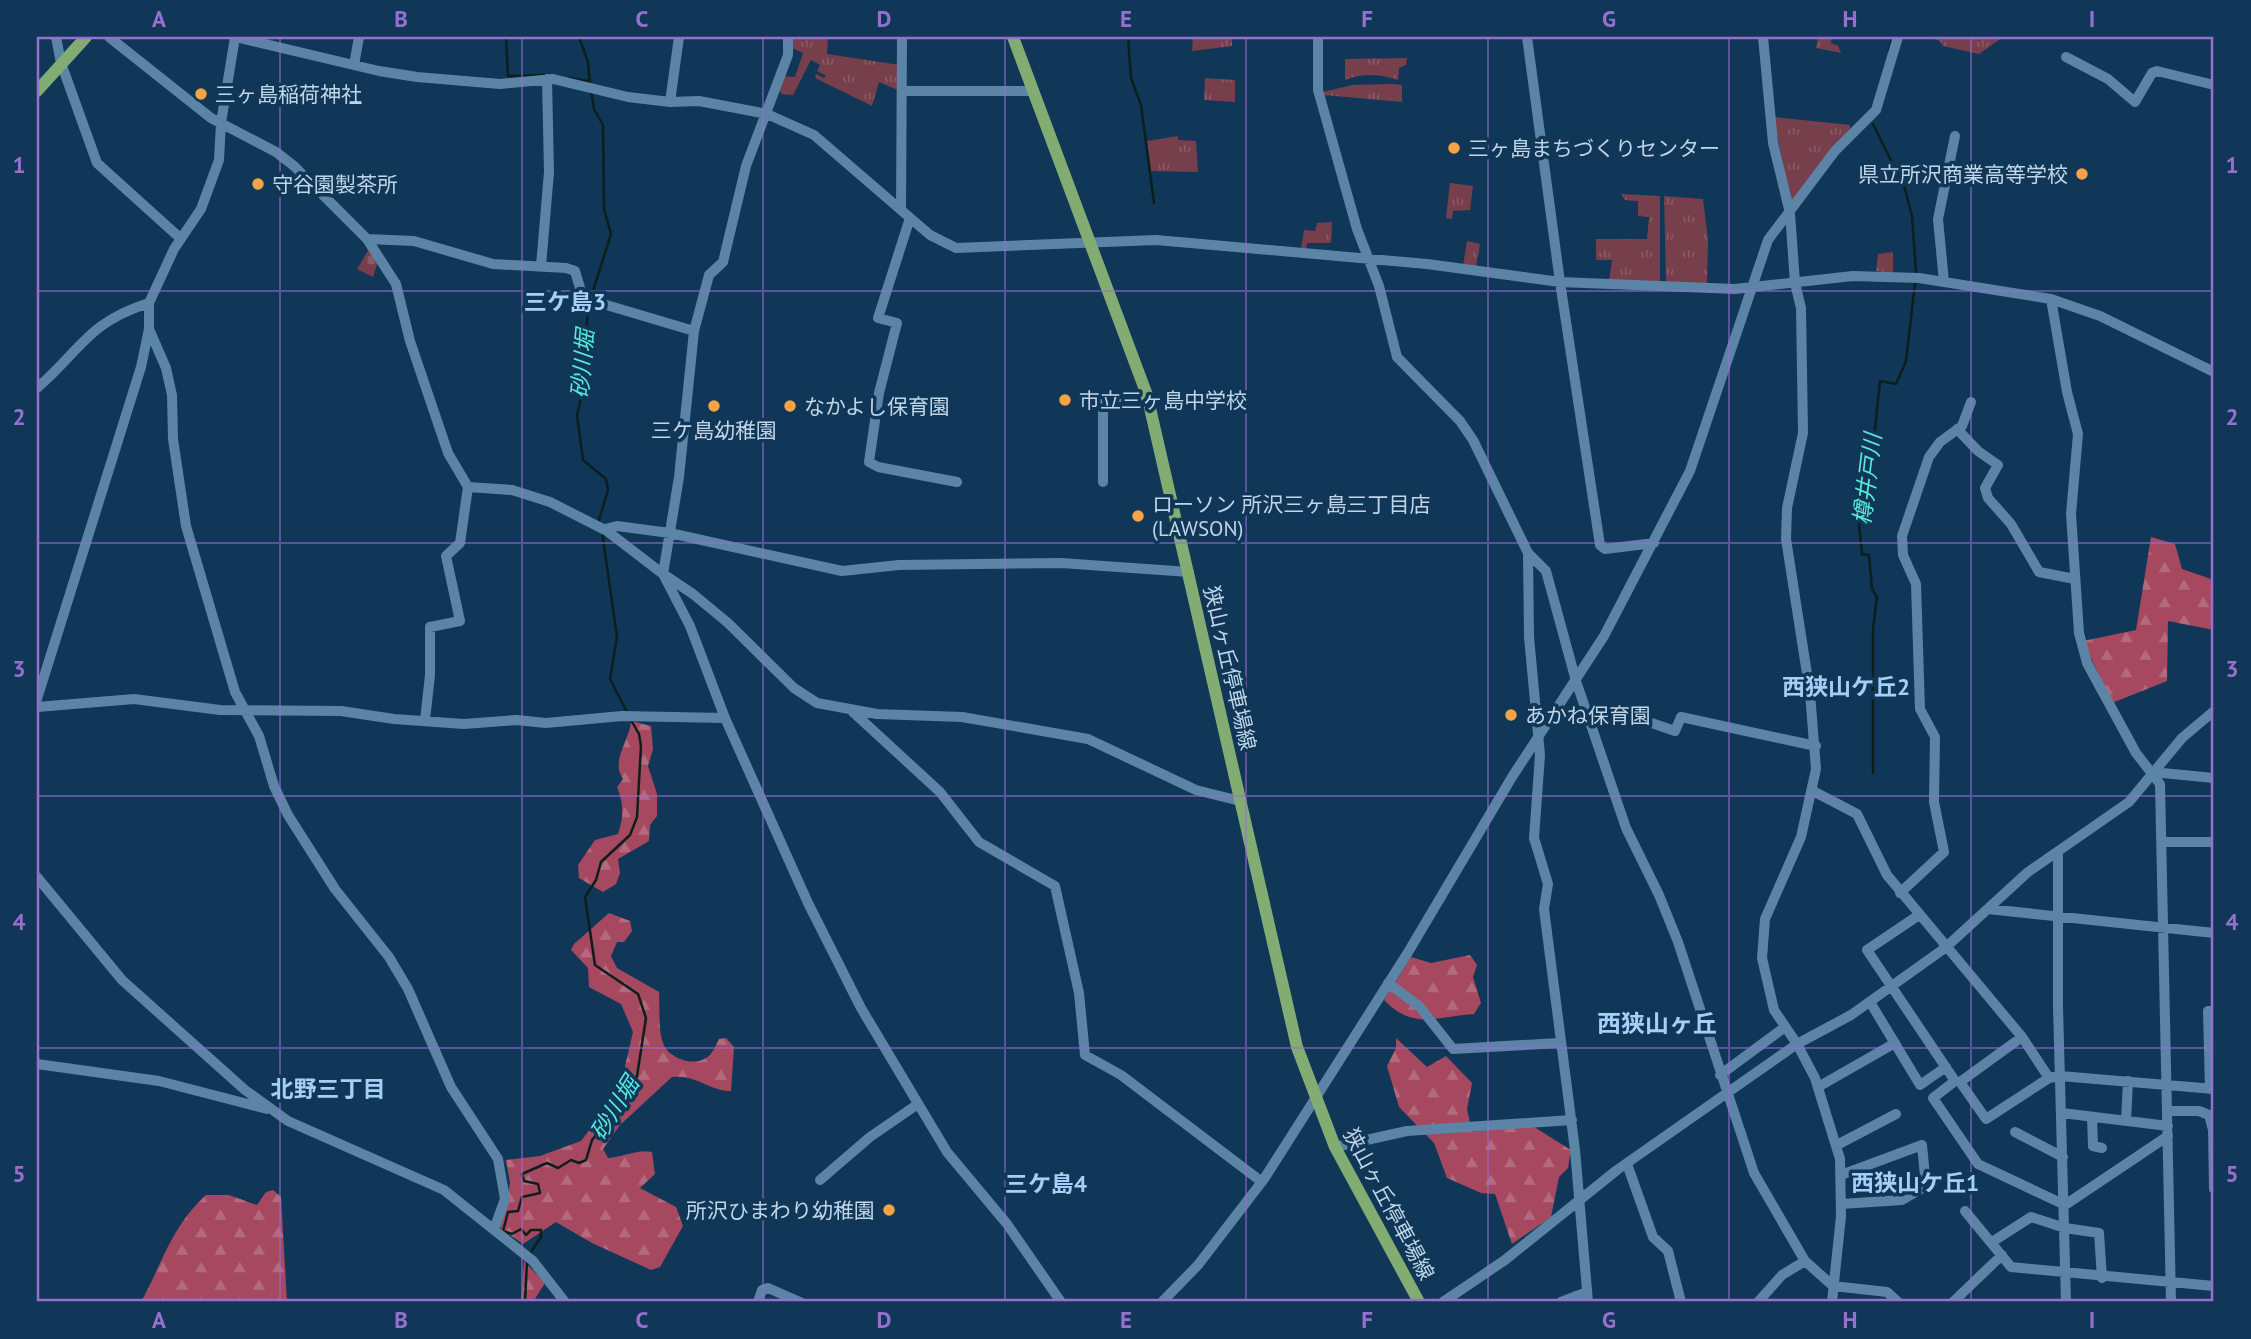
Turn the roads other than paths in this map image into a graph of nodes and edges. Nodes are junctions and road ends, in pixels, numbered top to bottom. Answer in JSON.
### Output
{"nodes":[{"id":1,"x":56,"y":37,"type":"edge"},
{"id":2,"x":86,"y":37,"type":"edge"},
{"id":3,"x":108,"y":37,"type":"edge"},
{"id":4,"x":235,"y":37,"type":"edge"},
{"id":5,"x":359,"y":37,"type":"edge"},
{"id":6,"x":679,"y":37,"type":"edge"},
{"id":7,"x":788,"y":37,"type":"edge"},
{"id":8,"x":902,"y":37,"type":"edge"},
{"id":9,"x":1013,"y":37,"type":"edge"},
{"id":10,"x":1318,"y":37,"type":"edge"},
{"id":11,"x":1527,"y":37,"type":"edge"},
{"id":12,"x":1763,"y":37,"type":"edge"},
{"id":13,"x":1898,"y":37,"type":"edge"},
{"id":14,"x":2066,"y":57,"type":"dead end"},
{"id":15,"x":61,"y":63,"type":"junction"},
{"id":16,"x":354,"y":65,"type":"junction"},
{"id":17,"x":547,"y":79,"type":"junction"},
{"id":18,"x":2214,"y":85,"type":"edge"},
{"id":19,"x":37,"y":91,"type":"edge"},
{"id":20,"x":902,"y":91,"type":"junction"},
{"id":21,"x":1033,"y":91,"type":"junction"},
{"id":22,"x":670,"y":102,"type":"junction"},
{"id":23,"x":767,"y":114,"type":"junction"},
{"id":24,"x":221,"y":123,"type":"junction"},
{"id":25,"x":1955,"y":136,"type":"dead end"},
{"id":26,"x":901,"y":210,"type":"junction"},
{"id":27,"x":1790,"y":213,"type":"junction"},
{"id":28,"x":910,"y":218,"type":"junction"},
{"id":29,"x":180,"y":238,"type":"junction"},
{"id":30,"x":367,"y":239,"type":"junction"},
{"id":31,"x":1091,"y":244,"type":"junction"},
{"id":32,"x":1368,"y":259,"type":"junction"},
{"id":33,"x":541,"y":266,"type":"junction"},
{"id":34,"x":1560,"y":282,"type":"junction"},
{"id":35,"x":1944,"y":282,"type":"junction"},
{"id":36,"x":1795,"y":283,"type":"junction"},
{"id":37,"x":1750,"y":289,"type":"junction"},
{"id":38,"x":2051,"y":299,"type":"junction"},
{"id":39,"x":149,"y":303,"type":"junction"},
{"id":40,"x":149,"y":329,"type":"junction"},
{"id":41,"x":694,"y":331,"type":"junction"},
{"id":42,"x":2214,"y":372,"type":"edge"},
{"id":43,"x":37,"y":388,"type":"edge"},
{"id":44,"x":1147,"y":395,"type":"junction"},
{"id":45,"x":1971,"y":402,"type":"dead end"},
{"id":46,"x":1957,"y":429,"type":"junction"},
{"id":47,"x":957,"y":482,"type":"dead end"},
{"id":48,"x":1103,"y":482,"type":"dead end"},
{"id":49,"x":468,"y":487,"type":"junction"},
{"id":50,"x":605,"y":529,"type":"junction"},
{"id":51,"x":670,"y":533,"type":"junction"},
{"id":52,"x":1654,"y":543,"type":"junction"},
{"id":53,"x":1528,"y":553,"type":"junction"},
{"id":54,"x":1189,"y":572,"type":"junction"},
{"id":55,"x":663,"y":574,"type":"junction"},
{"id":56,"x":2075,"y":579,"type":"junction"},
{"id":57,"x":1576,"y":681,"type":"junction"},
{"id":58,"x":37,"y":699,"type":"edge"},
{"id":59,"x":37,"y":707,"type":"edge"},
{"id":60,"x":243,"y":710,"type":"junction"},
{"id":61,"x":852,"y":711,"type":"junction"},
{"id":62,"x":2214,"y":711,"type":"edge"},
{"id":63,"x":1589,"y":717,"type":"junction"},
{"id":64,"x":726,"y":718,"type":"junction"},
{"id":65,"x":425,"y":720,"type":"junction"},
{"id":66,"x":1539,"y":734,"type":"junction"},
{"id":67,"x":1815,"y":746,"type":"junction"},
{"id":68,"x":2152,"y":772,"type":"junction"},
{"id":69,"x":2214,"y":779,"type":"edge"},
{"id":70,"x":1813,"y":790,"type":"junction"},
{"id":71,"x":1240,"y":801,"type":"junction"},
{"id":72,"x":2162,"y":842,"type":"junction"},
{"id":73,"x":2214,"y":842,"type":"edge"},
{"id":74,"x":2059,"y":852,"type":"junction"},
{"id":75,"x":37,"y":877,"type":"edge"},
{"id":76,"x":1900,"y":893,"type":"junction"},
{"id":77,"x":1988,"y":909,"type":"junction"},
{"id":78,"x":1919,"y":915,"type":"junction"},
{"id":79,"x":2059,"y":916,"type":"junction"},
{"id":80,"x":2164,"y":927,"type":"junction"},
{"id":81,"x":2214,"y":933,"type":"edge"},
{"id":82,"x":1945,"y":948,"type":"junction"},
{"id":83,"x":1388,"y":984,"type":"junction"},
{"id":84,"x":1894,"y":986,"type":"junction"},
{"id":85,"x":1870,"y":1002,"type":"junction"},
{"id":86,"x":2214,"y":1011,"type":"edge"},
{"id":87,"x":1785,"y":1027,"type":"junction"},
{"id":88,"x":2022,"y":1037,"type":"junction"},
{"id":89,"x":1559,"y":1043,"type":"junction"},
{"id":90,"x":1797,"y":1044,"type":"junction"},
{"id":91,"x":1895,"y":1044,"type":"junction"},
{"id":92,"x":37,"y":1064,"type":"edge"},
{"id":93,"x":1946,"y":1067,"type":"junction"},
{"id":94,"x":1720,"y":1075,"type":"junction"},
{"id":95,"x":2060,"y":1076,"type":"junction"},
{"id":96,"x":2049,"y":1078,"type":"junction"},
{"id":97,"x":2128,"y":1081,"type":"junction"},
{"id":98,"x":2167,"y":1084,"type":"junction"},
{"id":99,"x":1818,"y":1087,"type":"junction"},
{"id":100,"x":2212,"y":1089,"type":"edge"},
{"id":101,"x":1726,"y":1095,"type":"junction"},
{"id":102,"x":1315,"y":1100,"type":"junction"},
{"id":103,"x":918,"y":1104,"type":"junction"},
{"id":104,"x":271,"y":1110,"type":"junction"},
{"id":105,"x":2168,"y":1111,"type":"junction"},
{"id":106,"x":2062,"y":1113,"type":"junction"},
{"id":107,"x":1896,"y":1114,"type":"dead end"},
{"id":108,"x":2092,"y":1117,"type":"junction"},
{"id":109,"x":1572,"y":1120,"type":"junction"},
{"id":110,"x":2126,"y":1121,"type":"junction"},
{"id":111,"x":2214,"y":1130,"type":"edge"},
{"id":112,"x":2168,"y":1131,"type":"junction"},
{"id":113,"x":2015,"y":1132,"type":"dead end"},
{"id":114,"x":1837,"y":1145,"type":"junction"},
{"id":115,"x":1335,"y":1147,"type":"junction"},
{"id":116,"x":2102,"y":1148,"type":"dead end"},
{"id":117,"x":2063,"y":1157,"type":"junction"},
{"id":118,"x":1627,"y":1164,"type":"junction"},
{"id":119,"x":1841,"y":1175,"type":"junction"},
{"id":120,"x":820,"y":1180,"type":"dead end"},
{"id":121,"x":1262,"y":1182,"type":"junction"},
{"id":122,"x":2214,"y":1189,"type":"edge"},
{"id":123,"x":1580,"y":1198,"type":"junction"},
{"id":124,"x":1841,"y":1204,"type":"junction"},
{"id":125,"x":2065,"y":1205,"type":"junction"},
{"id":126,"x":1965,"y":1211,"type":"dead end"},
{"id":127,"x":2065,"y":1228,"type":"junction"},
{"id":128,"x":494,"y":1229,"type":"junction"},
{"id":129,"x":1992,"y":1242,"type":"junction"},
{"id":130,"x":2002,"y":1255,"type":"junction"},
{"id":131,"x":1805,"y":1261,"type":"junction"},
{"id":132,"x":2066,"y":1272,"type":"junction"},
{"id":133,"x":2102,"y":1278,"type":"junction"},
{"id":134,"x":2171,"y":1283,"type":"junction"},
{"id":135,"x":1833,"y":1286,"type":"junction"},
{"id":136,"x":2214,"y":1286,"type":"edge"},
{"id":137,"x":1587,"y":1297,"type":"edge"},
{"id":138,"x":565,"y":1302,"type":"edge"},
{"id":139,"x":758,"y":1302,"type":"edge"},
{"id":140,"x":800,"y":1302,"type":"edge"},
{"id":141,"x":1061,"y":1302,"type":"edge"},
{"id":142,"x":1162,"y":1302,"type":"edge"},
{"id":143,"x":1419,"y":1302,"type":"edge"},
{"id":144,"x":1443,"y":1302,"type":"edge"},
{"id":145,"x":1561,"y":1302,"type":"edge"},
{"id":146,"x":1681,"y":1302,"type":"edge"},
{"id":147,"x":1758,"y":1302,"type":"edge"},
{"id":148,"x":1832,"y":1302,"type":"edge"},
{"id":149,"x":1898,"y":1302,"type":"edge"},
{"id":150,"x":1953,"y":1302,"type":"edge"},
{"id":151,"x":2066,"y":1302,"type":"edge"},
{"id":152,"x":2171,"y":1302,"type":"edge"}],
"edges":[{"from":1,"to":15,"type":"street"},
{"from":2,"to":15,"type":"main road"},
{"from":3,"to":24,"type":"street"},
{"from":4,"to":16,"type":"street"},
{"from":4,"to":24,"type":"street"},
{"from":5,"to":16,"type":"street"},
{"from":6,"to":22,"type":"street"},
{"from":7,"to":23,"type":"street"},
{"from":8,"to":20,"type":"street"},
{"from":9,"to":21,"type":"main road","name":"狭山ヶ丘停車場線"},
{"from":10,"to":32,"type":"street"},
{"from":11,"to":34,"type":"street"},
{"from":12,"to":27,"type":"street"},
{"from":13,"to":27,"type":"street"},
{"from":14,"to":18,"type":"street"},
{"from":15,"to":19,"type":"main road"},
{"from":15,"to":29,"type":"street"},
{"from":16,"to":17,"type":"street"},
{"from":17,"to":22,"type":"street"},
{"from":17,"to":33,"type":"street"},
{"from":20,"to":21,"type":"street"},
{"from":20,"to":26,"type":"street"},
{"from":21,"to":31,"type":"main road","name":"狭山ヶ丘停車場線"},
{"from":22,"to":23,"type":"street"},
{"from":23,"to":26,"type":"street"},
{"from":23,"to":41,"type":"street"},
{"from":24,"to":29,"type":"street"},
{"from":24,"to":30,"type":"street"},
{"from":25,"to":35,"type":"street"},
{"from":26,"to":28,"type":"street"},
{"from":27,"to":36,"type":"street"},
{"from":27,"to":37,"type":"street"},
{"from":28,"to":31,"type":"street"},
{"from":28,"to":47,"type":"street"},
{"from":29,"to":39,"type":"street"},
{"from":30,"to":33,"type":"street"},
{"from":30,"to":49,"type":"street"},
{"from":31,"to":32,"type":"street"},
{"from":31,"to":44,"type":"main road","name":"狭山ヶ丘停車場線"},
{"from":32,"to":34,"type":"street"},
{"from":32,"to":53,"type":"street"},
{"from":33,"to":41,"type":"street"},
{"from":34,"to":37,"type":"street"},
{"from":34,"to":52,"type":"street"},
{"from":35,"to":36,"type":"street"},
{"from":35,"to":38,"type":"street"},
{"from":36,"to":37,"type":"street"},
{"from":36,"to":67,"type":"street"},
{"from":37,"to":52,"type":"street"},
{"from":38,"to":42,"type":"street"},
{"from":38,"to":56,"type":"street"},
{"from":39,"to":40,"type":"street"},
{"from":39,"to":43,"type":"street"},
{"from":40,"to":58,"type":"street"},
{"from":40,"to":60,"type":"street"},
{"from":41,"to":51,"type":"street"},
{"from":44,"to":48,"type":"street"},
{"from":44,"to":54,"type":"main road","name":"狭山ヶ丘停車場線"},
{"from":45,"to":46,"type":"street"},
{"from":46,"to":56,"type":"street"},
{"from":46,"to":76,"type":"street"},
{"from":49,"to":50,"type":"street"},
{"from":49,"to":65,"type":"street"},
{"from":50,"to":51,"type":"street"},
{"from":50,"to":55,"type":"street"},
{"from":51,"to":54,"type":"street"},
{"from":51,"to":55,"type":"street"},
{"from":52,"to":57,"type":"street"},
{"from":53,"to":57,"type":"street"},
{"from":53,"to":66,"type":"street"},
{"from":54,"to":71,"type":"main road","name":"狭山ヶ丘停車場線"},
{"from":55,"to":61,"type":"street"},
{"from":55,"to":64,"type":"street"},
{"from":56,"to":68,"type":"street"},
{"from":57,"to":63,"type":"street"},
{"from":57,"to":66,"type":"street"},
{"from":59,"to":60,"type":"street"},
{"from":60,"to":65,"type":"street"},
{"from":60,"to":128,"type":"street"},
{"from":61,"to":71,"type":"street"},
{"from":61,"to":121,"type":"street"},
{"from":62,"to":68,"type":"street"},
{"from":63,"to":67,"type":"street"},
{"from":63,"to":94,"type":"street"},
{"from":64,"to":65,"type":"street"},
{"from":64,"to":103,"type":"street"},
{"from":66,"to":83,"type":"street"},
{"from":66,"to":89,"type":"street"},
{"from":67,"to":70,"type":"street"},
{"from":68,"to":69,"type":"street"},
{"from":68,"to":72,"type":"street"},
{"from":68,"to":74,"type":"street"},
{"from":70,"to":76,"type":"street"},
{"from":70,"to":87,"type":"street"},
{"from":71,"to":102,"type":"main road","name":"狭山ヶ丘停車場線"},
{"from":72,"to":73,"type":"street"},
{"from":72,"to":80,"type":"street"},
{"from":74,"to":77,"type":"street"},
{"from":74,"to":79,"type":"street"},
{"from":75,"to":104,"type":"street"},
{"from":76,"to":78,"type":"street"},
{"from":77,"to":79,"type":"street"},
{"from":77,"to":82,"type":"street"},
{"from":78,"to":82,"type":"street"},
{"from":78,"to":84,"type":"street"},
{"from":79,"to":80,"type":"street"},
{"from":79,"to":95,"type":"street"},
{"from":80,"to":81,"type":"street"},
{"from":80,"to":98,"type":"street"},
{"from":82,"to":84,"type":"street"},
{"from":82,"to":88,"type":"street"},
{"from":83,"to":89,"type":"street"},
{"from":83,"to":102,"type":"street"},
{"from":84,"to":85,"type":"street"},
{"from":84,"to":93,"type":"street"},
{"from":85,"to":90,"type":"street"},
{"from":85,"to":91,"type":"street"},
{"from":86,"to":100,"type":"street"},
{"from":87,"to":90,"type":"street"},
{"from":87,"to":94,"type":"street"},
{"from":88,"to":96,"type":"street"},
{"from":88,"to":96,"type":"street"},
{"from":89,"to":109,"type":"street"},
{"from":90,"to":99,"type":"street"},
{"from":90,"to":101,"type":"street"},
{"from":91,"to":93,"type":"street"},
{"from":91,"to":99,"type":"street"},
{"from":92,"to":104,"type":"street"},
{"from":93,"to":125,"type":"street"},
{"from":94,"to":101,"type":"street"},
{"from":95,"to":96,"type":"street"},
{"from":95,"to":97,"type":"street"},
{"from":95,"to":106,"type":"street"},
{"from":97,"to":98,"type":"street"},
{"from":97,"to":110,"type":"street"},
{"from":98,"to":100,"type":"street"},
{"from":98,"to":105,"type":"street"},
{"from":99,"to":114,"type":"street"},
{"from":101,"to":118,"type":"street"},
{"from":101,"to":131,"type":"street"},
{"from":102,"to":115,"type":"main road","name":"狭山ヶ丘停車場線"},
{"from":102,"to":121,"type":"street"},
{"from":103,"to":120,"type":"street"},
{"from":103,"to":141,"type":"street"},
{"from":104,"to":128,"type":"street"},
{"from":105,"to":111,"type":"street"},
{"from":105,"to":112,"type":"street"},
{"from":106,"to":108,"type":"street"},
{"from":106,"to":117,"type":"street"},
{"from":107,"to":114,"type":"street"},
{"from":108,"to":110,"type":"street"},
{"from":108,"to":116,"type":"street"},
{"from":109,"to":115,"type":"street"},
{"from":109,"to":123,"type":"street"},
{"from":110,"to":112,"type":"street"},
{"from":111,"to":122,"type":"street"},
{"from":112,"to":125,"type":"street"},
{"from":112,"to":134,"type":"street"},
{"from":113,"to":117,"type":"street"},
{"from":114,"to":119,"type":"street"},
{"from":115,"to":143,"type":"main road","name":"狭山ヶ丘停車場線"},
{"from":117,"to":125,"type":"street"},
{"from":118,"to":123,"type":"street"},
{"from":118,"to":146,"type":"street"},
{"from":119,"to":124,"type":"street"},
{"from":119,"to":124,"type":"street"},
{"from":121,"to":142,"type":"street"},
{"from":123,"to":137,"type":"street"},
{"from":123,"to":144,"type":"street"},
{"from":124,"to":135,"type":"street"},
{"from":125,"to":127,"type":"street"},
{"from":126,"to":129,"type":"street"},
{"from":127,"to":129,"type":"street"},
{"from":127,"to":132,"type":"street"},
{"from":127,"to":133,"type":"street"},
{"from":128,"to":138,"type":"street"},
{"from":129,"to":130,"type":"street"},
{"from":130,"to":132,"type":"street"},
{"from":130,"to":150,"type":"street"},
{"from":131,"to":135,"type":"street"},
{"from":131,"to":147,"type":"street"},
{"from":132,"to":133,"type":"street"},
{"from":132,"to":151,"type":"street"},
{"from":133,"to":134,"type":"street"},
{"from":134,"to":136,"type":"street"},
{"from":134,"to":152,"type":"street"},
{"from":135,"to":148,"type":"street"},
{"from":135,"to":149,"type":"street"},
{"from":137,"to":145,"type":"street"},
{"from":139,"to":140,"type":"street"}]}
